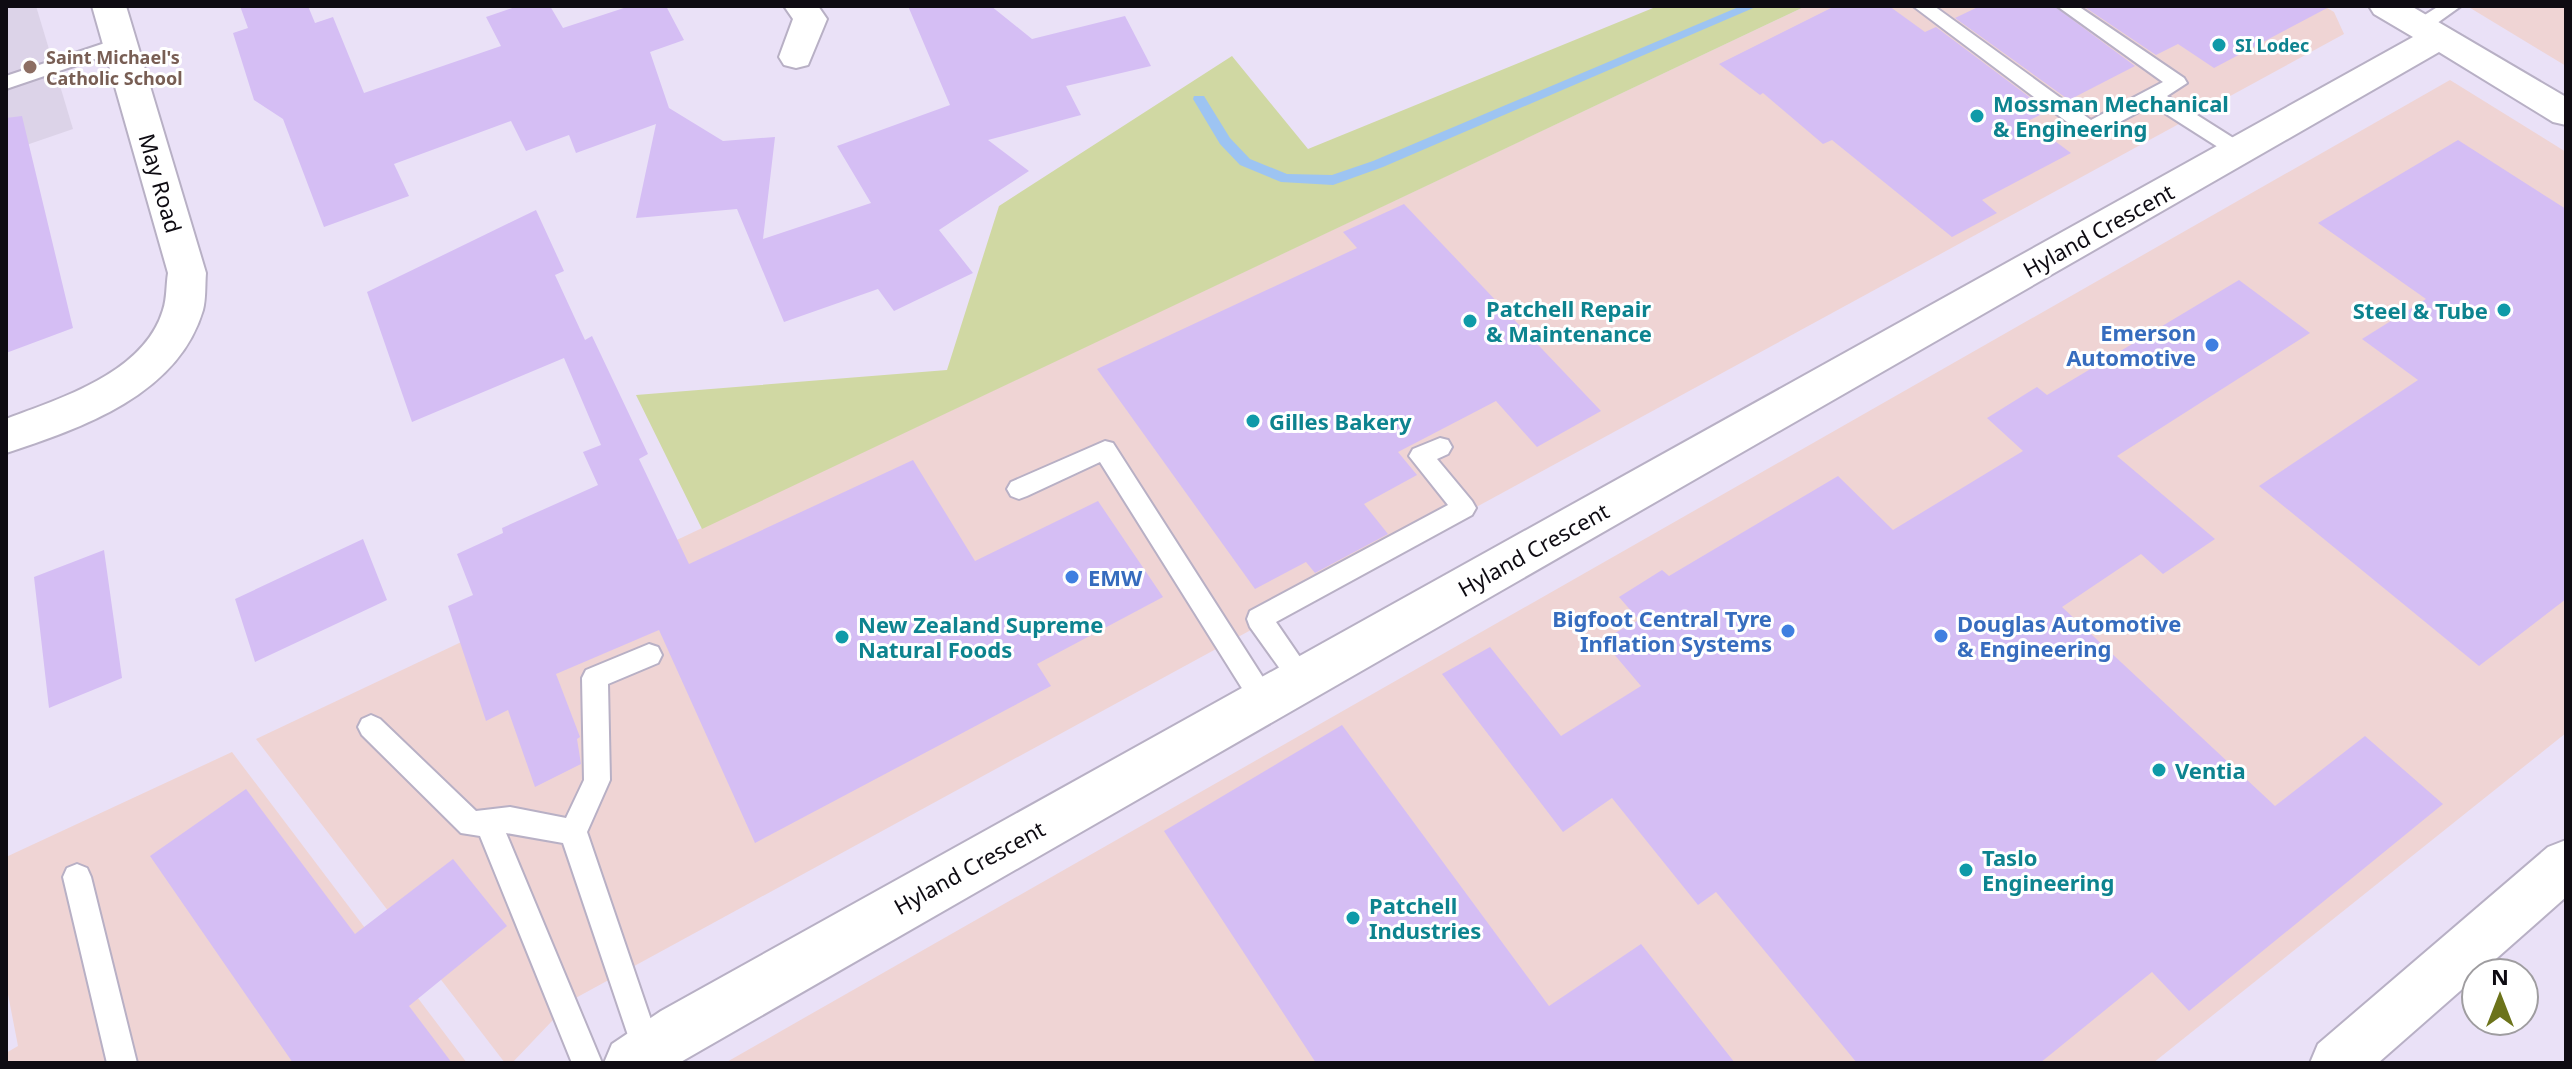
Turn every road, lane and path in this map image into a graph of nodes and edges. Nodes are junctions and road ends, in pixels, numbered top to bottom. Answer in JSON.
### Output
{"nodes":[{"id":1,"x":109,"y":6,"type":"edge"},
{"id":2,"x":801,"y":6,"type":"edge"},
{"id":3,"x":1922,"y":6,"type":"edge"},
{"id":4,"x":2066,"y":6,"type":"edge"},
{"id":5,"x":2386,"y":6,"type":"edge"},
{"id":6,"x":2436,"y":24,"type":"edge"},
{"id":7,"x":120,"y":44,"type":"junction"},
{"id":8,"x":796,"y":57,"type":"dead end"},
{"id":9,"x":6,"y":83,"type":"edge"},
{"id":10,"x":2152,"y":96,"type":"junction"},
{"id":11,"x":2566,"y":113,"type":"edge"},
{"id":12,"x":2239,"y":151,"type":"junction"},
{"id":13,"x":6,"y":436,"type":"edge"},
{"id":14,"x":1440,"y":447,"type":"dead end"},
{"id":15,"x":1019,"y":489,"type":"dead end"},
{"id":16,"x":649,"y":655,"type":"dead end"},
{"id":17,"x":1302,"y":679,"type":"junction"},
{"id":18,"x":1264,"y":701,"type":"junction"},
{"id":19,"x":371,"y":727,"type":"dead end"},
{"id":20,"x":487,"y":822,"type":"junction"},
{"id":21,"x":573,"y":832,"type":"junction"},
{"id":22,"x":2566,"y":864,"type":"edge"},
{"id":23,"x":77,"y":877,"type":"dead end"},
{"id":24,"x":2360,"y":1056,"type":"edge"},
{"id":25,"x":639,"y":1057,"type":"edge"},
{"id":26,"x":122,"y":1063,"type":"edge"},
{"id":27,"x":587,"y":1063,"type":"edge"}],
"edges":[{"from":1,"to":7,"type":"street","name":"May Road"},
{"from":2,"to":8,"type":"street"},
{"from":3,"to":10,"type":"lane"},
{"from":4,"to":10,"type":"lane"},
{"from":5,"to":6,"type":"street"},
{"from":6,"to":11,"type":"street"},
{"from":6,"to":12,"type":"street","name":"Hyland Crescent"},
{"from":7,"to":9,"type":"lane"},
{"from":7,"to":13,"type":"street","name":"May Road"},
{"from":10,"to":12,"type":"lane"},
{"from":12,"to":17,"type":"street","name":"Hyland Crescent"},
{"from":14,"to":17,"type":"lane"},
{"from":15,"to":18,"type":"lane"},
{"from":16,"to":21,"type":"lane"},
{"from":17,"to":18,"type":"street","name":"Hyland Crescent"},
{"from":18,"to":25,"type":"street","name":"Hyland Crescent"},
{"from":19,"to":20,"type":"lane"},
{"from":20,"to":21,"type":"lane"},
{"from":20,"to":27,"type":"lane"},
{"from":21,"to":25,"type":"lane"},
{"from":22,"to":24,"type":"street"},
{"from":23,"to":26,"type":"lane"}]}
